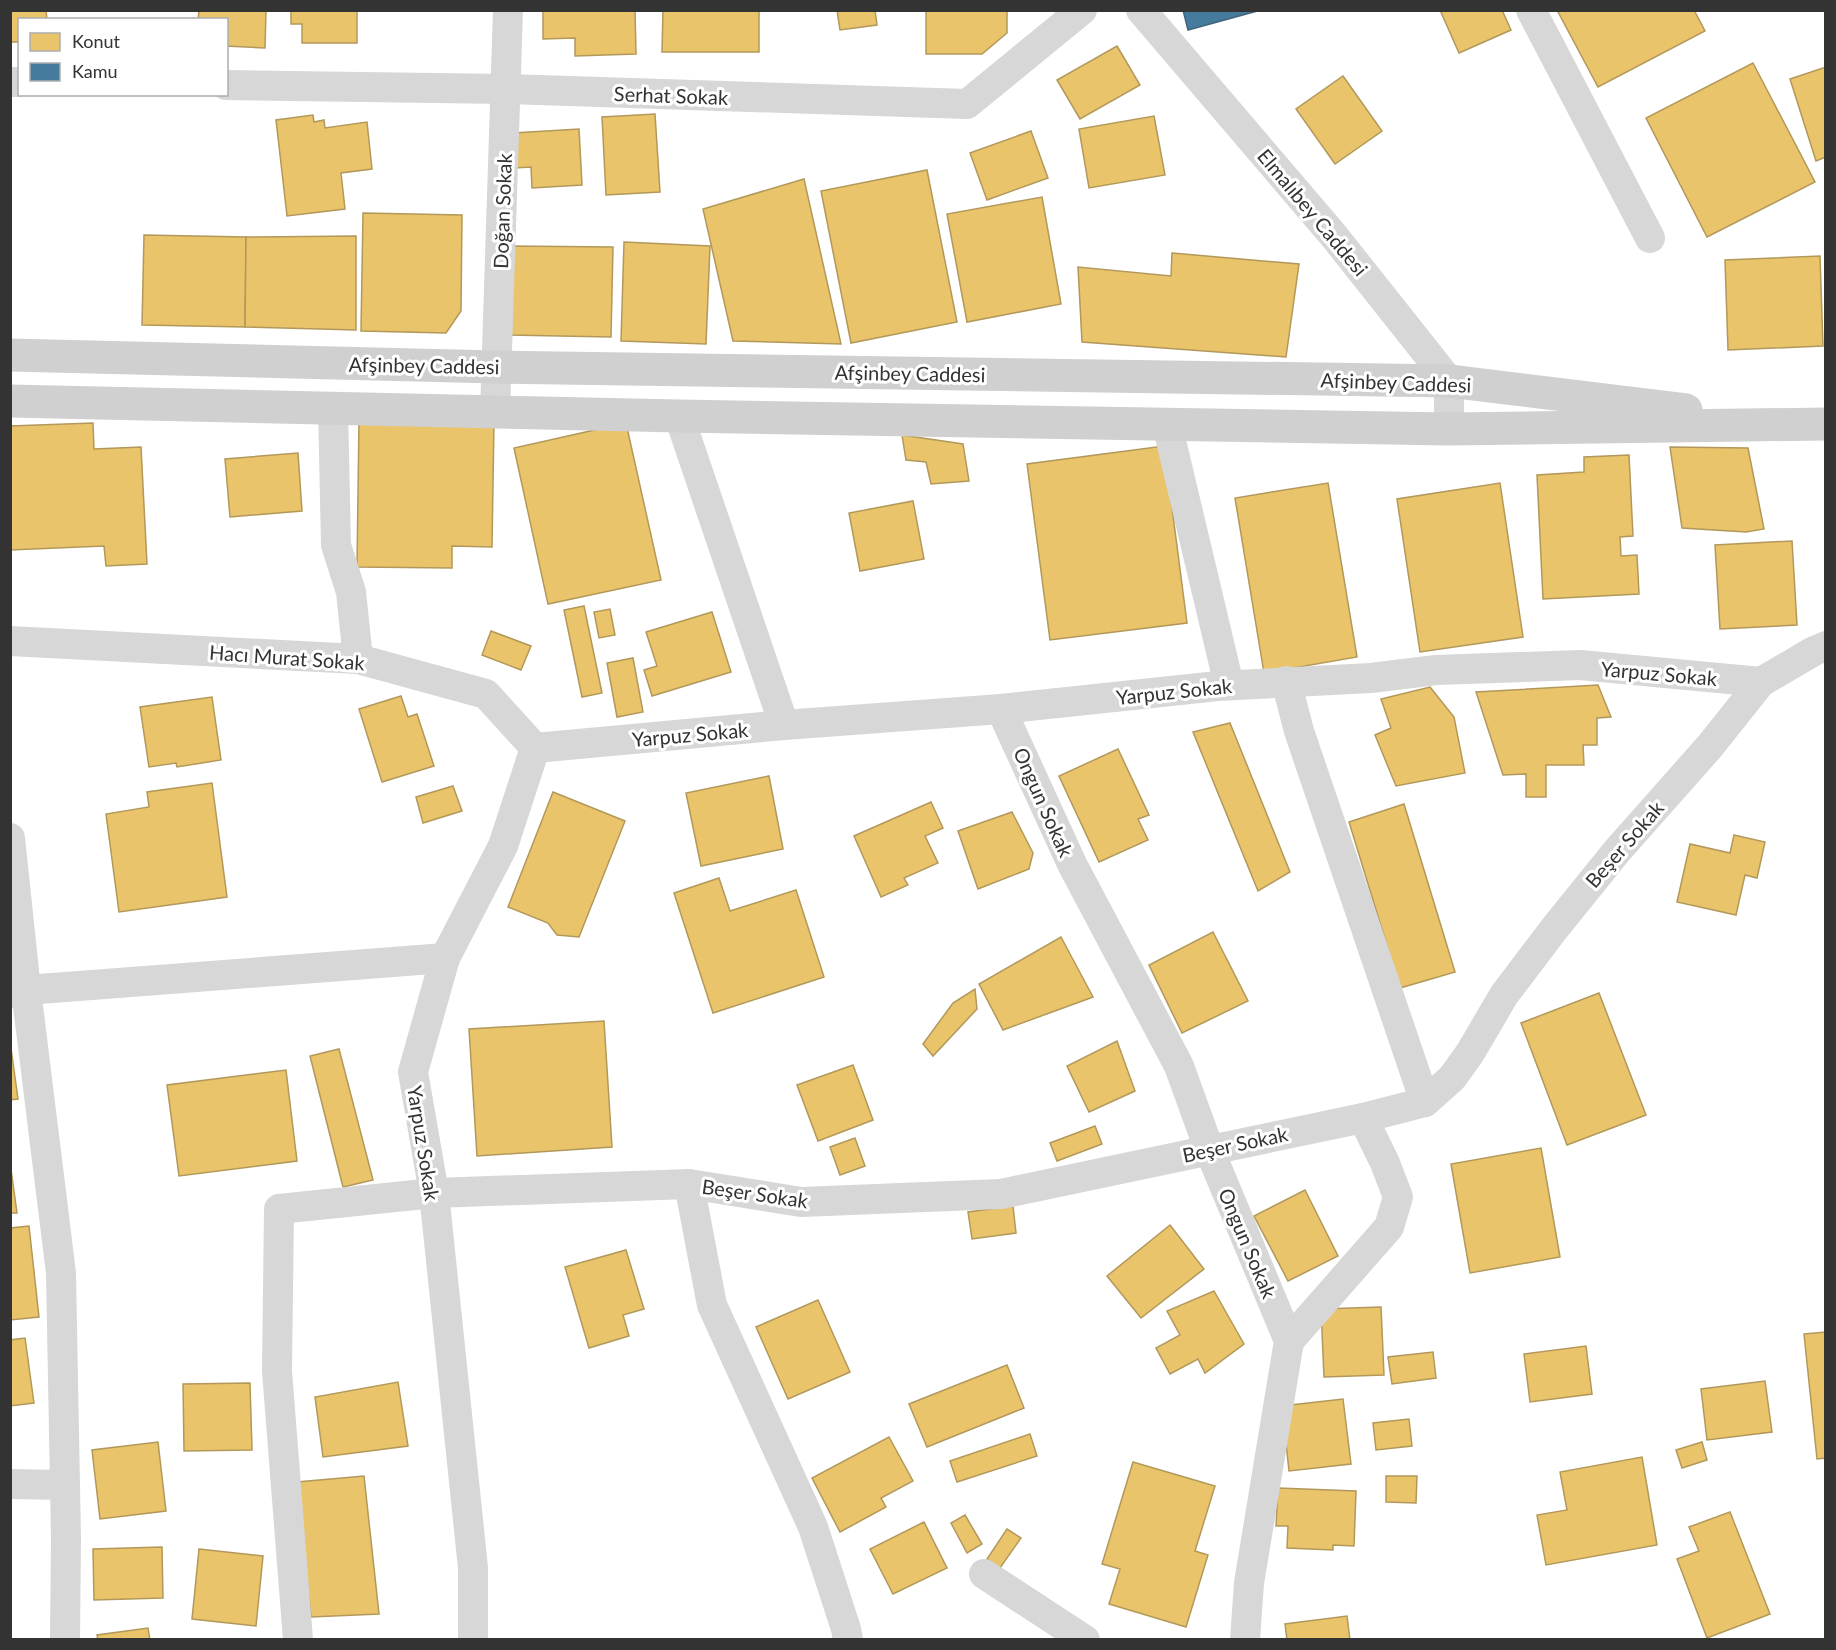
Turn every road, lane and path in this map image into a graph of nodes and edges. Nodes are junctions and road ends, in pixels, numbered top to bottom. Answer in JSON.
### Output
{"nodes":[{"id":1,"x":508,"y":10,"type":"edge"},
{"id":2,"x":1082,"y":10,"type":"edge"},
{"id":3,"x":1141,"y":10,"type":"edge"},
{"id":4,"x":1531,"y":10,"type":"edge"},
{"id":5,"x":228,"y":85,"type":"edge"},
{"id":6,"x":507,"y":89,"type":"junction"},
{"id":7,"x":1650,"y":238,"type":"dead end"},
{"id":8,"x":10,"y":355,"type":"edge"},
{"id":9,"x":496,"y":367,"type":"junction"},
{"id":10,"x":1449,"y":381,"type":"junction"},
{"id":11,"x":10,"y":401,"type":"edge"},
{"id":12,"x":333,"y":408,"type":"junction"},
{"id":13,"x":495,"y":412,"type":"junction"},
{"id":14,"x":680,"y":416,"type":"junction"},
{"id":15,"x":1167,"y":424,"type":"junction"},
{"id":16,"x":1816,"y":424,"type":"edge"},
{"id":17,"x":1449,"y":429,"type":"junction"},
{"id":18,"x":10,"y":641,"type":"edge"},
{"id":19,"x":1826,"y":646,"type":"edge"},
{"id":20,"x":358,"y":659,"type":"junction"},
{"id":21,"x":1286,"y":681,"type":"junction"},
{"id":22,"x":1761,"y":682,"type":"junction"},
{"id":23,"x":1229,"y":685,"type":"junction"},
{"id":24,"x":1001,"y":709,"type":"junction"},
{"id":25,"x":784,"y":725,"type":"junction"},
{"id":26,"x":535,"y":748,"type":"junction"},
{"id":27,"x":10,"y":838,"type":"edge"},
{"id":28,"x":445,"y":958,"type":"junction"},
{"id":29,"x":18,"y":992,"type":"edge"},
{"id":30,"x":1425,"y":1102,"type":"junction"},
{"id":31,"x":1363,"y":1118,"type":"junction"},
{"id":32,"x":1209,"y":1149,"type":"junction"},
{"id":33,"x":689,"y":1184,"type":"junction"},
{"id":34,"x":434,"y":1193,"type":"junction"},
{"id":35,"x":1289,"y":1341,"type":"junction"},
{"id":36,"x":10,"y":1484,"type":"edge"},
{"id":37,"x":65,"y":1485,"type":"junction"},
{"id":38,"x":984,"y":1574,"type":"dead end"},
{"id":39,"x":65,"y":1640,"type":"edge"},
{"id":40,"x":298,"y":1640,"type":"edge"},
{"id":41,"x":473,"y":1640,"type":"edge"},
{"id":42,"x":848,"y":1640,"type":"edge"},
{"id":43,"x":1085,"y":1640,"type":"edge"},
{"id":44,"x":1245,"y":1640,"type":"edge"}],
"edges":[{"from":1,"to":6,"type":"street","name":"Doğan Sokak"},
{"from":2,"to":6,"type":"street","name":"Serhat Sokak"},
{"from":3,"to":10,"type":"street","name":"Elmalıbey Caddesi"},
{"from":4,"to":7,"type":"street"},
{"from":5,"to":6,"type":"street","name":"Serhat Sokak"},
{"from":6,"to":9,"type":"street","name":"Doğan Sokak"},
{"from":8,"to":9,"type":"main road","name":"Afşinbey Caddesi"},
{"from":9,"to":10,"type":"main road","name":"Afşinbey Caddesi"},
{"from":9,"to":13,"type":"street","name":"Doğan Sokak"},
{"from":10,"to":16,"type":"main road","name":"Afşinbey Caddesi"},
{"from":10,"to":17,"type":"street"},
{"from":11,"to":12,"type":"main road","name":"Afşinbey Caddesi"},
{"from":12,"to":13,"type":"main road","name":"Afşinbey Caddesi"},
{"from":12,"to":20,"type":"street"},
{"from":13,"to":14,"type":"main road","name":"Afşinbey Caddesi"},
{"from":14,"to":15,"type":"main road","name":"Afşinbey Caddesi"},
{"from":14,"to":25,"type":"street"},
{"from":15,"to":17,"type":"main road","name":"Afşinbey Caddesi"},
{"from":15,"to":23,"type":"street"},
{"from":16,"to":17,"type":"main road","name":"Afşinbey Caddesi"},
{"from":18,"to":20,"type":"street","name":"Hacı Murat Sokak"},
{"from":19,"to":22,"type":"street","name":"Beşer Sokak"},
{"from":20,"to":26,"type":"street","name":"Hacı Murat Sokak"},
{"from":21,"to":22,"type":"street","name":"Yarpuz Sokak"},
{"from":21,"to":23,"type":"street","name":"Yarpuz Sokak"},
{"from":21,"to":30,"type":"street"},
{"from":22,"to":30,"type":"street","name":"Beşer Sokak"},
{"from":23,"to":24,"type":"street","name":"Yarpuz Sokak"},
{"from":24,"to":25,"type":"street","name":"Yarpuz Sokak"},
{"from":24,"to":32,"type":"street","name":"Ongun Sokak"},
{"from":25,"to":26,"type":"street","name":"Yarpuz Sokak"},
{"from":26,"to":28,"type":"street","name":"Yarpuz Sokak"},
{"from":27,"to":29,"type":"street"},
{"from":28,"to":29,"type":"street"},
{"from":28,"to":34,"type":"street","name":"Yarpuz Sokak"},
{"from":29,"to":37,"type":"street"},
{"from":30,"to":31,"type":"street","name":"Beşer Sokak"},
{"from":31,"to":32,"type":"street","name":"Beşer Sokak"},
{"from":31,"to":35,"type":"street"},
{"from":32,"to":33,"type":"street","name":"Beşer Sokak"},
{"from":32,"to":35,"type":"street","name":"Ongun Sokak"},
{"from":33,"to":34,"type":"street","name":"Beşer Sokak"},
{"from":33,"to":42,"type":"street"},
{"from":34,"to":40,"type":"street","name":"Beşer Sokak"},
{"from":34,"to":41,"type":"street","name":"Yarpuz Sokak"},
{"from":35,"to":44,"type":"street"},
{"from":36,"to":37,"type":"street"},
{"from":37,"to":39,"type":"street"},
{"from":38,"to":43,"type":"street"}]}
